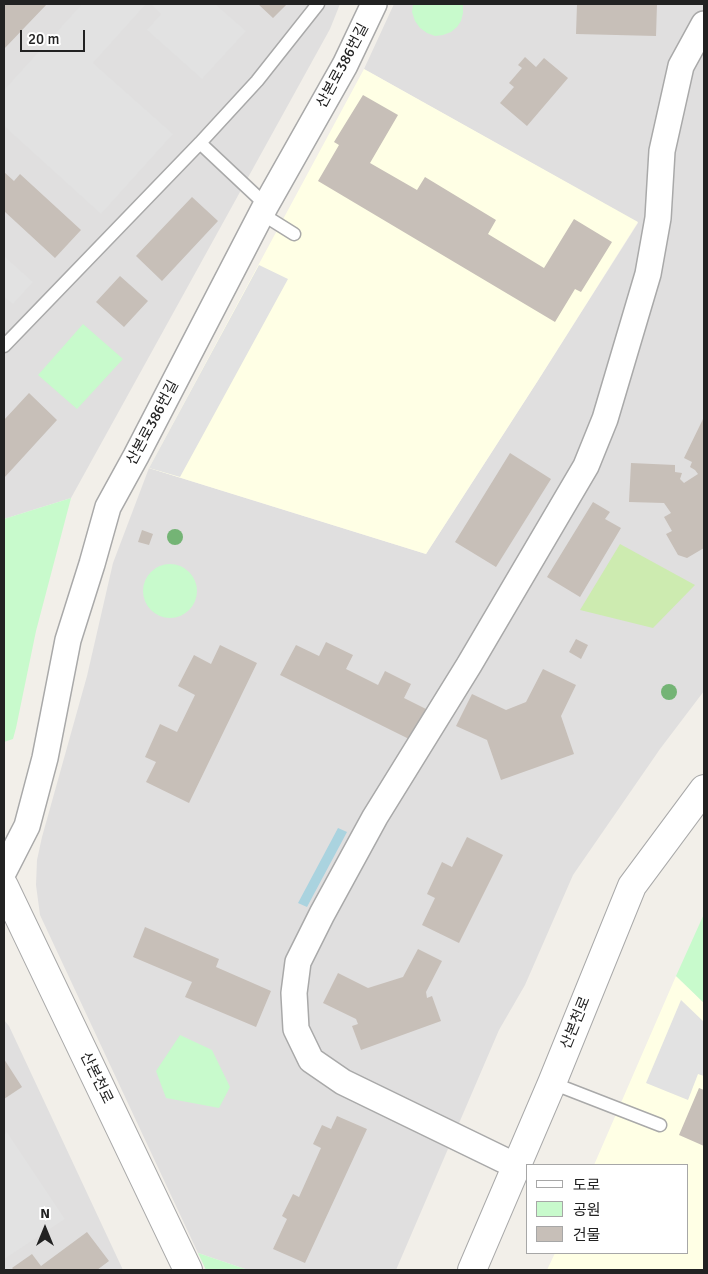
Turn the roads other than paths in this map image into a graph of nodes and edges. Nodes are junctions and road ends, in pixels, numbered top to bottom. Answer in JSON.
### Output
{"nodes":[{"id":1,"x":318,"y":4,"type":"edge"},
{"id":2,"x":374,"y":4,"type":"edge"},
{"id":3,"x":704,"y":24,"type":"edge"},
{"id":4,"x":200,"y":143,"type":"junction"},
{"id":5,"x":264,"y":209,"type":"junction"},
{"id":6,"x":294,"y":234,"type":"dead end"},
{"id":7,"x":4,"y":346,"type":"edge"},
{"id":8,"x":704,"y":789,"type":"edge"},
{"id":9,"x":4,"y":871,"type":"edge"},
{"id":10,"x":4,"y":886,"type":"edge"},
{"id":11,"x":552,"y":1083,"type":"junction"},
{"id":12,"x":660,"y":1125,"type":"dead end"},
{"id":13,"x":516,"y":1166,"type":"junction"},
{"id":14,"x":188,"y":1270,"type":"edge"},
{"id":15,"x":472,"y":1270,"type":"edge"}],
"edges":[{"from":1,"to":4,"type":"lane"},
{"from":2,"to":5,"type":"street","name":"산본로386번길"},
{"from":3,"to":13,"type":"street"},
{"from":4,"to":5,"type":"lane"},
{"from":4,"to":7,"type":"lane"},
{"from":5,"to":6,"type":"lane"},
{"from":5,"to":9,"type":"street","name":"산본로386번길"},
{"from":8,"to":11,"type":"street","name":"산본천로"},
{"from":10,"to":14,"type":"street","name":"산본천로"},
{"from":11,"to":12,"type":"lane"},
{"from":11,"to":13,"type":"street","name":"산본천로"},
{"from":13,"to":15,"type":"street","name":"산본천로"}]}
